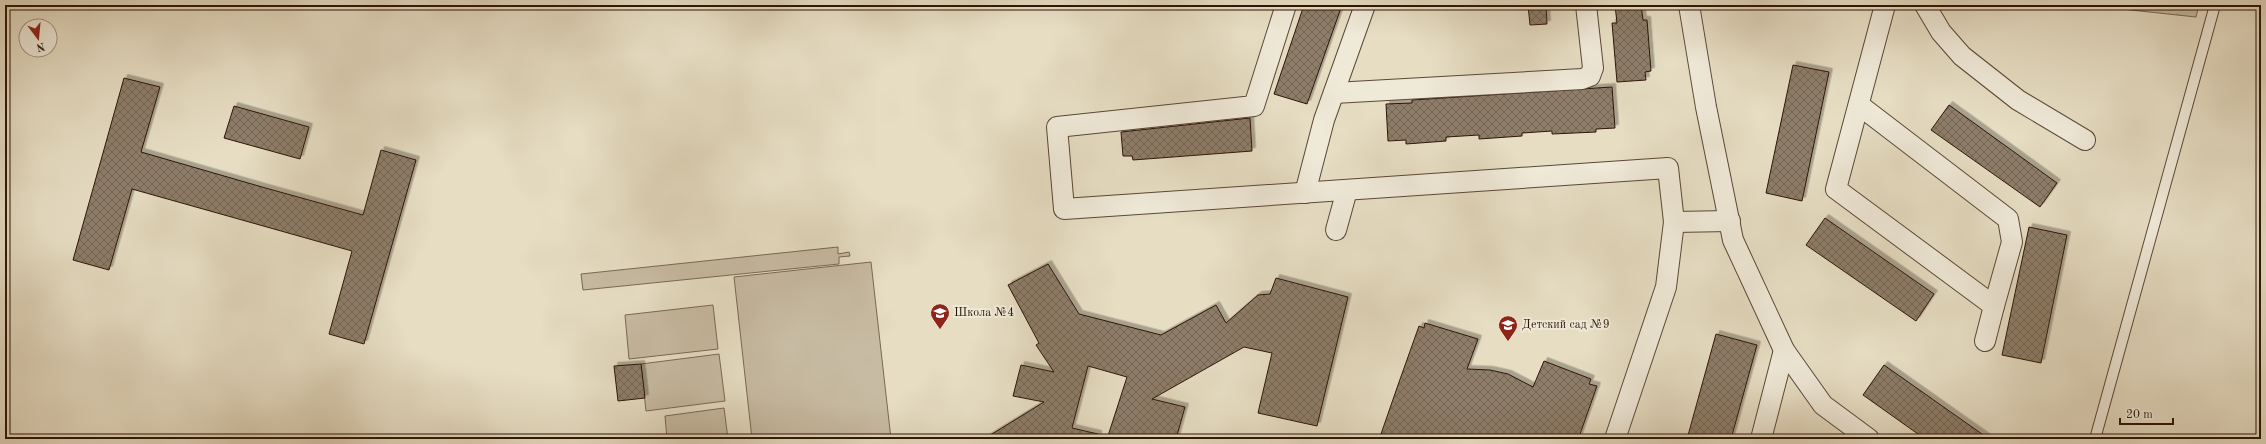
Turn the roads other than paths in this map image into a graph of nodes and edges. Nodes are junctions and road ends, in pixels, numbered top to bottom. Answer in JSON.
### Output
{"nodes":[{"id":1,"x":1286,"y":5,"type":"edge"},
{"id":2,"x":1364,"y":5,"type":"edge"},
{"id":3,"x":1586,"y":5,"type":"edge"},
{"id":4,"x":1689,"y":5,"type":"edge"},
{"id":5,"x":1885,"y":5,"type":"edge"},
{"id":6,"x":1925,"y":5,"type":"edge"},
{"id":7,"x":2215,"y":5,"type":"edge"},
{"id":8,"x":1334,"y":93,"type":"junction"},
{"id":9,"x":1858,"y":105,"type":"junction"},
{"id":10,"x":2085,"y":140,"type":"dead end"},
{"id":11,"x":1347,"y":190,"type":"junction"},
{"id":12,"x":1304,"y":193,"type":"junction"},
{"id":13,"x":1730,"y":221,"type":"junction"},
{"id":14,"x":1674,"y":222,"type":"junction"},
{"id":15,"x":1336,"y":230,"type":"dead end"},
{"id":16,"x":1994,"y":306,"type":"junction"},
{"id":17,"x":1985,"y":341,"type":"dead end"},
{"id":18,"x":1784,"y":350,"type":"junction"},
{"id":19,"x":1615,"y":439,"type":"edge"},
{"id":20,"x":1761,"y":439,"type":"edge"},
{"id":21,"x":1869,"y":439,"type":"edge"},
{"id":22,"x":2095,"y":439,"type":"edge"}],
"edges":[{"from":1,"to":12,"type":"street"},
{"from":2,"to":8,"type":"street"},
{"from":3,"to":8,"type":"street"},
{"from":4,"to":13,"type":"street"},
{"from":5,"to":9,"type":"street"},
{"from":6,"to":10,"type":"street"},
{"from":7,"to":22,"type":"lane"},
{"from":8,"to":12,"type":"street"},
{"from":9,"to":16,"type":"street"},
{"from":9,"to":16,"type":"street"},
{"from":11,"to":12,"type":"street"},
{"from":11,"to":14,"type":"street"},
{"from":11,"to":15,"type":"street"},
{"from":13,"to":14,"type":"street"},
{"from":13,"to":18,"type":"street"},
{"from":14,"to":19,"type":"street"},
{"from":16,"to":17,"type":"street"},
{"from":18,"to":20,"type":"street"},
{"from":18,"to":21,"type":"street"}]}
